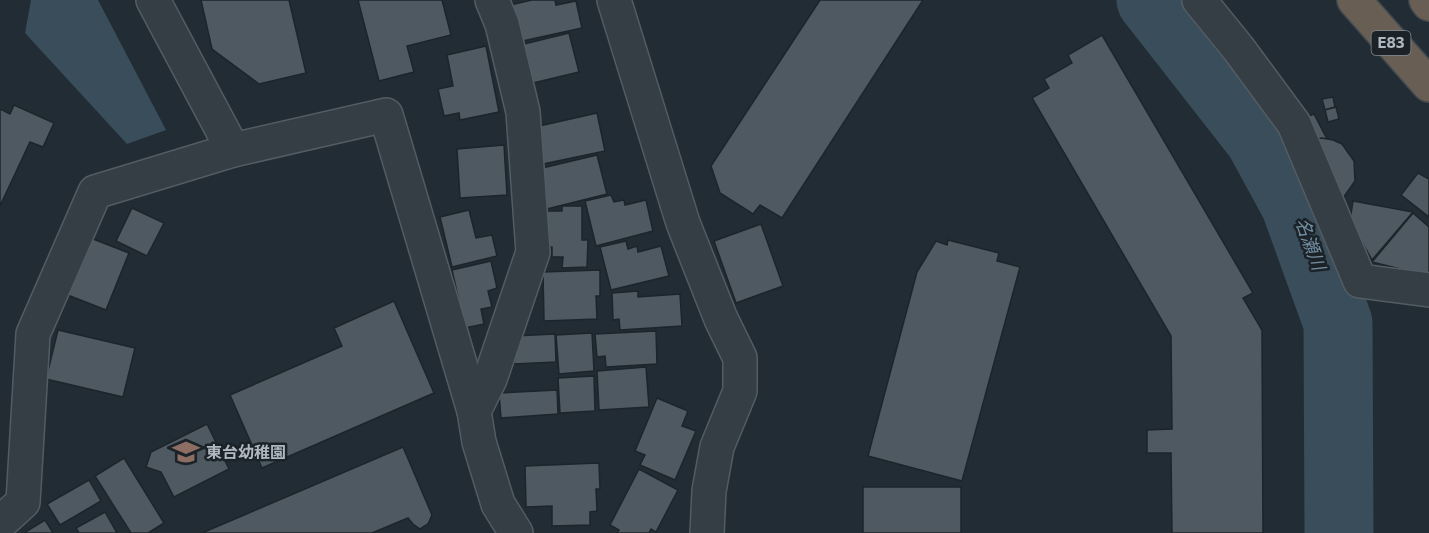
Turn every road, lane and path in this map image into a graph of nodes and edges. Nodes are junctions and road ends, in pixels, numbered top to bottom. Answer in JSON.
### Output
{"nodes":[{"id":1,"x":153,"y":0,"type":"edge"},
{"id":2,"x":492,"y":0,"type":"edge"},
{"id":3,"x":614,"y":0,"type":"edge"},
{"id":4,"x":1199,"y":0,"type":"edge"},
{"id":5,"x":1354,"y":0,"type":"edge"},
{"id":6,"x":1426,"y":0,"type":"edge"},
{"id":7,"x":1429,"y":4,"type":"edge"},
{"id":8,"x":1429,"y":85,"type":"edge"},
{"id":9,"x":233,"y":150,"type":"junction"},
{"id":10,"x":1429,"y":290,"type":"edge"},
{"id":11,"x":474,"y":411,"type":"junction"},
{"id":12,"x":0,"y":523,"type":"edge"},
{"id":13,"x":516,"y":533,"type":"edge"},
{"id":14,"x":707,"y":533,"type":"edge"}],
"edges":[{"from":1,"to":9,"type":"street"},
{"from":2,"to":11,"type":"street"},
{"from":3,"to":14,"type":"street"},
{"from":4,"to":10,"type":"street"},
{"from":5,"to":8,"type":"highway","number":"E83"},
{"from":6,"to":7,"type":"highway"},
{"from":9,"to":11,"type":"street"},
{"from":9,"to":12,"type":"street"},
{"from":11,"to":13,"type":"street"}]}
